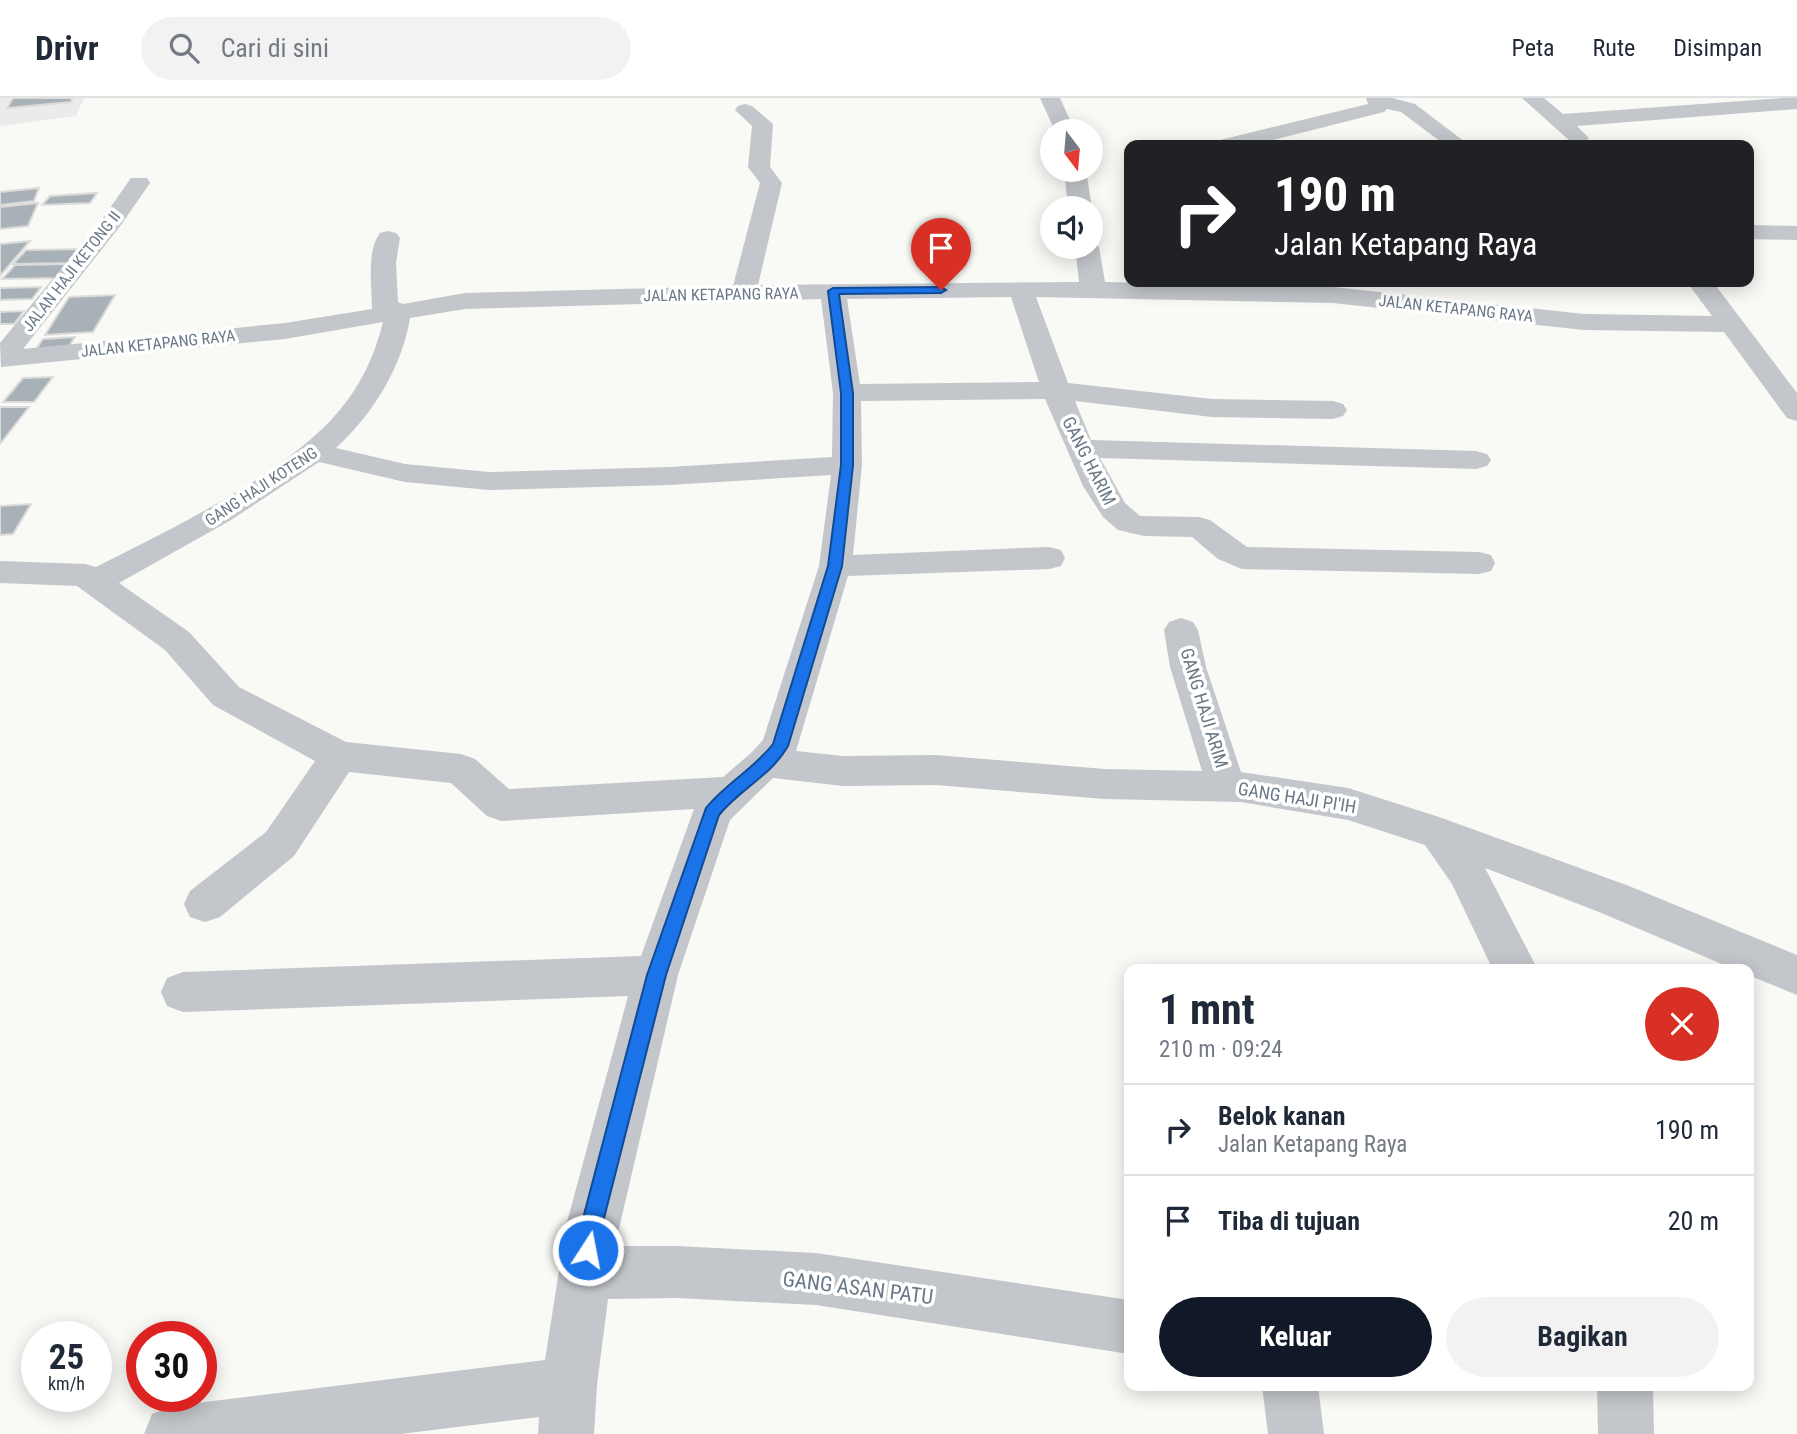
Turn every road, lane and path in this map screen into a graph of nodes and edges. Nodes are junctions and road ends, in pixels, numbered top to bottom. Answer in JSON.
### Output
{"nodes":[{"id":1,"x":1050,"y":98,"type":"edge"},
{"id":2,"x":1532,"y":98,"type":"edge"},
{"id":3,"x":1377,"y":99,"type":"edge"},
{"id":4,"x":1797,"y":103,"type":"edge"},
{"id":5,"x":744,"y":110,"type":"dead end"},
{"id":6,"x":1060,"y":119,"type":"edge"},
{"id":7,"x":1559,"y":121,"type":"junction"},
{"id":8,"x":1744,"y":124,"type":"dead end"},
{"id":9,"x":1248,"y":140,"type":"edge"},
{"id":10,"x":1451,"y":140,"type":"edge"},
{"id":11,"x":1580,"y":140,"type":"edge"},
{"id":12,"x":1591,"y":140,"type":"edge"},
{"id":13,"x":139,"y":183,"type":"dead end"},
{"id":14,"x":1754,"y":232,"type":"edge"},
{"id":15,"x":1797,"y":233,"type":"edge"},
{"id":16,"x":388,"y":238,"type":"dead end"},
{"id":17,"x":1089,"y":259,"type":"edge"},
{"id":18,"x":1704,"y":287,"type":"edge"},
{"id":19,"x":1021,"y":289,"type":"junction"},
{"id":20,"x":1093,"y":289,"type":"junction"},
{"id":21,"x":833,"y":291,"type":"junction"},
{"id":22,"x":744,"y":293,"type":"junction"},
{"id":23,"x":391,"y":312,"type":"junction"},
{"id":24,"x":1730,"y":324,"type":"junction"},
{"id":25,"x":1,"y":359,"type":"edge"},
{"id":26,"x":1054,"y":390,"type":"junction"},
{"id":27,"x":847,"y":393,"type":"junction"},
{"id":28,"x":1794,"y":403,"type":"edge"},
{"id":29,"x":1334,"y":410,"type":"dead end"},
{"id":30,"x":1082,"y":449,"type":"junction"},
{"id":31,"x":316,"y":452,"type":"junction"},
{"id":32,"x":1476,"y":460,"type":"dead end"},
{"id":33,"x":847,"y":465,"type":"junction"},
{"id":34,"x":1049,"y":558,"type":"dead end"},
{"id":35,"x":1479,"y":563,"type":"dead end"},
{"id":36,"x":835,"y":566,"type":"junction"},
{"id":37,"x":0,"y":572,"type":"edge"},
{"id":38,"x":96,"y":581,"type":"junction"},
{"id":39,"x":1181,"y":630,"type":"dead end"},
{"id":40,"x":339,"y":756,"type":"junction"},
{"id":41,"x":768,"y":763,"type":"junction"},
{"id":42,"x":1227,"y":787,"type":"junction"},
{"id":43,"x":728,"y":792,"type":"junction"},
{"id":44,"x":1439,"y":833,"type":"junction"},
{"id":45,"x":205,"y":904,"type":"dead end"},
{"id":46,"x":1513,"y":964,"type":"edge"},
{"id":47,"x":656,"y":975,"type":"junction"},
{"id":48,"x":1797,"y":975,"type":"edge"},
{"id":49,"x":183,"y":992,"type":"dead end"},
{"id":50,"x":584,"y":1273,"type":"junction"},
{"id":51,"x":1124,"y":1326,"type":"edge"},
{"id":52,"x":1291,"y":1391,"type":"edge"},
{"id":53,"x":1626,"y":1391,"type":"edge"},
{"id":54,"x":567,"y":1409,"type":"edge"},
{"id":55,"x":173,"y":1434,"type":"edge"},
{"id":56,"x":1296,"y":1434,"type":"edge"},
{"id":57,"x":1626,"y":1434,"type":"edge"}],
"edges":[{"from":1,"to":6,"type":"street"},
{"from":2,"to":7,"type":"street"},
{"from":3,"to":9,"type":"street"},
{"from":3,"to":10,"type":"street"},
{"from":4,"to":7,"type":"street"},
{"from":5,"to":22,"type":"street"},
{"from":7,"to":11,"type":"street"},
{"from":8,"to":12,"type":"street"},
{"from":13,"to":25,"type":"street","name":"JALAN HAJI KETONG II"},
{"from":14,"to":15,"type":"street"},
{"from":16,"to":23,"type":"street","name":"GANG HAJI KOTENG"},
{"from":17,"to":20,"type":"street"},
{"from":18,"to":24,"type":"street"},
{"from":19,"to":20,"type":"street","name":"JALAN KETAPANG RAYA"},
{"from":19,"to":21,"type":"street","name":"JALAN KETAPANG RAYA"},
{"from":19,"to":26,"type":"street","name":"GANG HARIM"},
{"from":20,"to":24,"type":"street","name":"JALAN KETAPANG RAYA"},
{"from":21,"to":22,"type":"street","name":"JALAN KETAPANG RAYA"},
{"from":21,"to":27,"type":"street"},
{"from":22,"to":23,"type":"street","name":"JALAN KETAPANG RAYA"},
{"from":23,"to":25,"type":"street","name":"JALAN KETAPANG RAYA"},
{"from":23,"to":31,"type":"street","name":"GANG HAJI KOTENG"},
{"from":24,"to":28,"type":"street"},
{"from":26,"to":27,"type":"street"},
{"from":26,"to":29,"type":"street"},
{"from":26,"to":30,"type":"street","name":"GANG HARIM"},
{"from":27,"to":33,"type":"street"},
{"from":30,"to":32,"type":"street"},
{"from":30,"to":35,"type":"street","name":"GANG HARIM"},
{"from":31,"to":33,"type":"street"},
{"from":31,"to":38,"type":"street","name":"GANG HAJI KOTENG"},
{"from":33,"to":36,"type":"street"},
{"from":34,"to":36,"type":"street"},
{"from":36,"to":41,"type":"street"},
{"from":37,"to":38,"type":"street"},
{"from":38,"to":40,"type":"street"},
{"from":39,"to":42,"type":"street","name":"GANG HAJI ARIM"},
{"from":40,"to":43,"type":"street"},
{"from":40,"to":45,"type":"street"},
{"from":41,"to":42,"type":"street","name":"GANG HAJI PI'IH"},
{"from":41,"to":43,"type":"street"},
{"from":42,"to":44,"type":"street","name":"GANG HAJI PI'IH"},
{"from":43,"to":47,"type":"street"},
{"from":44,"to":46,"type":"street"},
{"from":44,"to":48,"type":"street","name":"GANG HAJI PI'IH"},
{"from":47,"to":49,"type":"street"},
{"from":47,"to":50,"type":"street"},
{"from":50,"to":51,"type":"street","name":"GANG ASAN PATU"},
{"from":50,"to":54,"type":"street"},
{"from":52,"to":56,"type":"street"},
{"from":53,"to":57,"type":"street"},
{"from":54,"to":55,"type":"street"}]}
